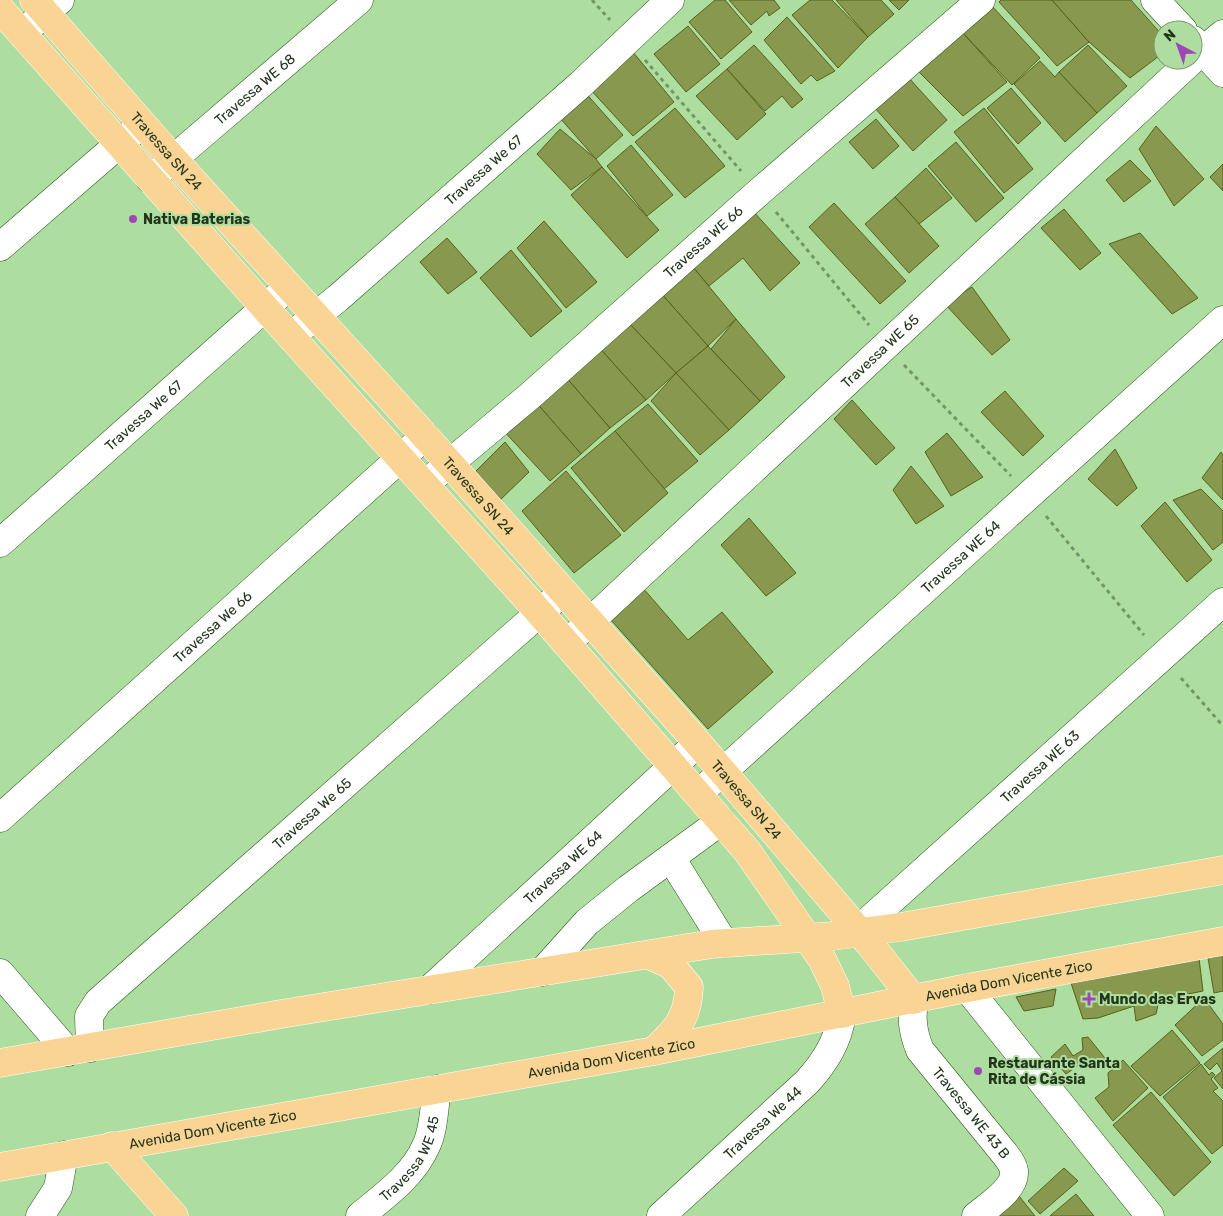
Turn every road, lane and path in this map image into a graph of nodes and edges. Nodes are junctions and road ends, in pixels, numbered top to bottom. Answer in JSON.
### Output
{"nodes":[{"id":1,"x":359,"y":0,"type":"edge"},
{"id":2,"x":670,"y":0,"type":"edge"},
{"id":3,"x":981,"y":0,"type":"edge"},
{"id":4,"x":1155,"y":0,"type":"edge"},
{"id":5,"x":47,"y":4,"type":"edge"},
{"id":6,"x":0,"y":9,"type":"edge"},
{"id":7,"x":1174,"y":20,"type":"edge"},
{"id":8,"x":22,"y":33,"type":"junction"},
{"id":9,"x":1203,"y":51,"type":"edge"},
{"id":10,"x":1179,"y":70,"type":"edge"},
{"id":11,"x":1223,"y":73,"type":"edge"},
{"id":12,"x":142,"y":124,"type":"junction"},
{"id":13,"x":119,"y":144,"type":"junction"},
{"id":14,"x":173,"y":159,"type":"junction"},
{"id":15,"x":150,"y":179,"type":"junction"},
{"id":16,"x":0,"y":247,"type":"edge"},
{"id":17,"x":288,"y":288,"type":"junction"},
{"id":18,"x":265,"y":308,"type":"junction"},
{"id":19,"x":315,"y":315,"type":"junction"},
{"id":20,"x":1223,"y":320,"type":"edge"},
{"id":21,"x":290,"y":336,"type":"junction"},
{"id":22,"x":425,"y":436,"type":"junction"},
{"id":23,"x":401,"y":457,"type":"junction"},
{"id":24,"x":449,"y":463,"type":"junction"},
{"id":25,"x":425,"y":484,"type":"junction"},
{"id":26,"x":0,"y":543,"type":"edge"},
{"id":27,"x":562,"y":592,"type":"junction"},
{"id":28,"x":1223,"y":602,"type":"edge"},
{"id":29,"x":539,"y":612,"type":"junction"},
{"id":30,"x":590,"y":621,"type":"junction"},
{"id":31,"x":566,"y":643,"type":"junction"},
{"id":32,"x":698,"y":743,"type":"junction"},
{"id":33,"x":674,"y":766,"type":"junction"},
{"id":34,"x":721,"y":772,"type":"junction"},
{"id":35,"x":698,"y":794,"type":"junction"},
{"id":36,"x":0,"y":818,"type":"edge"},
{"id":37,"x":721,"y":821,"type":"junction"},
{"id":38,"x":671,"y":858,"type":"junction"},
{"id":39,"x":1223,"y":870,"type":"edge"},
{"id":40,"x":858,"y":931,"type":"junction"},
{"id":41,"x":808,"y":937,"type":"junction"},
{"id":42,"x":1223,"y":941,"type":"edge"},
{"id":43,"x":724,"y":943,"type":"junction"},
{"id":44,"x":650,"y":955,"type":"junction"},
{"id":45,"x":542,"y":972,"type":"junction"},
{"id":46,"x":0,"y":973,"type":"edge"},
{"id":47,"x":967,"y":988,"type":"junction"},
{"id":48,"x":429,"y":990,"type":"junction"},
{"id":49,"x":914,"y":1000,"type":"junction"},
{"id":50,"x":842,"y":1014,"type":"junction"},
{"id":51,"x":79,"y":1050,"type":"junction"},
{"id":52,"x":654,"y":1051,"type":"junction"},
{"id":53,"x":0,"y":1063,"type":"edge"},
{"id":54,"x":437,"y":1089,"type":"junction"},
{"id":55,"x":112,"y":1146,"type":"junction"},
{"id":56,"x":64,"y":1156,"type":"junction"},
{"id":57,"x":0,"y":1167,"type":"edge"},
{"id":58,"x":40,"y":1216,"type":"edge"},
{"id":59,"x":174,"y":1216,"type":"edge"},
{"id":60,"x":360,"y":1216,"type":"edge"},
{"id":61,"x":661,"y":1216,"type":"edge"},
{"id":62,"x":976,"y":1216,"type":"edge"},
{"id":63,"x":1150,"y":1216,"type":"edge"}],
"edges":[{"from":1,"to":14,"type":"street","name":"Travessa WE 68"},
{"from":2,"to":19,"type":"street","name":"Travessa We 67"},
{"from":3,"to":24,"type":"street","name":"Travessa WE 66"},
{"from":4,"to":7,"type":"street"},
{"from":5,"to":8,"type":"street"},
{"from":5,"to":12,"type":"main road","name":"Travessa SN 24"},
{"from":6,"to":8,"type":"main road"},
{"from":8,"to":13,"type":"main road"},
{"from":9,"to":11,"type":"street"},
{"from":10,"to":30,"type":"street","name":"Travessa WE 65"},
{"from":12,"to":13,"type":"street"},
{"from":12,"to":14,"type":"main road","name":"Travessa SN 24"},
{"from":13,"to":15,"type":"main road"},
{"from":13,"to":16,"type":"street"},
{"from":14,"to":15,"type":"street","name":"Travessa WE 68"},
{"from":14,"to":17,"type":"main road","name":"Travessa SN 24"},
{"from":15,"to":18,"type":"main road"},
{"from":17,"to":18,"type":"street","name":"Travessa We 67"},
{"from":17,"to":19,"type":"main road","name":"Travessa SN 24"},
{"from":18,"to":21,"type":"main road"},
{"from":18,"to":26,"type":"street","name":"Travessa We 67"},
{"from":19,"to":21,"type":"street","name":"Travessa We 67"},
{"from":19,"to":22,"type":"main road","name":"Travessa SN 24"},
{"from":20,"to":34,"type":"street","name":"Travessa WE 64"},
{"from":21,"to":23,"type":"main road"},
{"from":22,"to":23,"type":"street","name":"Travessa We 66"},
{"from":22,"to":24,"type":"main road","name":"Travessa SN 24"},
{"from":23,"to":25,"type":"main road"},
{"from":23,"to":36,"type":"street","name":"Travessa We 66"},
{"from":24,"to":25,"type":"street","name":"Travessa WE 66"},
{"from":24,"to":27,"type":"main road","name":"Travessa SN 24"},
{"from":25,"to":29,"type":"main road"},
{"from":27,"to":29,"type":"street","name":"Travessa We 65"},
{"from":27,"to":30,"type":"main road","name":"Travessa SN 24"},
{"from":28,"to":40,"type":"street","name":"Travessa WE 63"},
{"from":29,"to":31,"type":"main road"},
{"from":29,"to":51,"type":"street","name":"Travessa We 65"},
{"from":30,"to":31,"type":"street","name":"Travessa WE 65"},
{"from":30,"to":32,"type":"main road","name":"Travessa SN 24"},
{"from":31,"to":33,"type":"main road"},
{"from":32,"to":33,"type":"street","name":"Travessa WE 64"},
{"from":32,"to":34,"type":"main road","name":"Travessa SN 24"},
{"from":33,"to":35,"type":"main road"},
{"from":33,"to":48,"type":"street","name":"Travessa WE 64"},
{"from":34,"to":35,"type":"street","name":"Travessa WE 64"},
{"from":34,"to":40,"type":"main road","name":"Travessa SN 24"},
{"from":35,"to":37,"type":"main road"},
{"from":37,"to":38,"type":"street"},
{"from":37,"to":41,"type":"main road"},
{"from":38,"to":43,"type":"street"},
{"from":38,"to":45,"type":"street"},
{"from":39,"to":40,"type":"main road"},
{"from":40,"to":41,"type":"main road"},
{"from":40,"to":49,"type":"main road","name":"Travessa SN 24"},
{"from":41,"to":43,"type":"main road"},
{"from":41,"to":50,"type":"main road"},
{"from":42,"to":47,"type":"main road","name":"Avenida Dom Vicente Zico"},
{"from":43,"to":44,"type":"main road"},
{"from":44,"to":45,"type":"main road"},
{"from":44,"to":52,"type":"main road"},
{"from":45,"to":48,"type":"main road"},
{"from":46,"to":51,"type":"street"},
{"from":47,"to":49,"type":"main road","name":"Avenida Dom Vicente Zico"},
{"from":47,"to":63,"type":"street"},
{"from":48,"to":51,"type":"main road"},
{"from":49,"to":50,"type":"main road","name":"Avenida Dom Vicente Zico"},
{"from":49,"to":62,"type":"street","name":"Travessa WE 43 B"},
{"from":50,"to":52,"type":"main road","name":"Avenida Dom Vicente Zico"},
{"from":50,"to":61,"type":"street","name":"Travessa We 44"},
{"from":51,"to":53,"type":"main road"},
{"from":52,"to":54,"type":"main road","name":"Avenida Dom Vicente Zico"},
{"from":54,"to":55,"type":"main road","name":"Avenida Dom Vicente Zico"},
{"from":54,"to":60,"type":"street","name":"Travessa WE 45"},
{"from":55,"to":56,"type":"main road","name":"Avenida Dom Vicente Zico"},
{"from":55,"to":59,"type":"main road"},
{"from":56,"to":57,"type":"main road","name":"Avenida Dom Vicente Zico"},
{"from":56,"to":58,"type":"street"}]}
